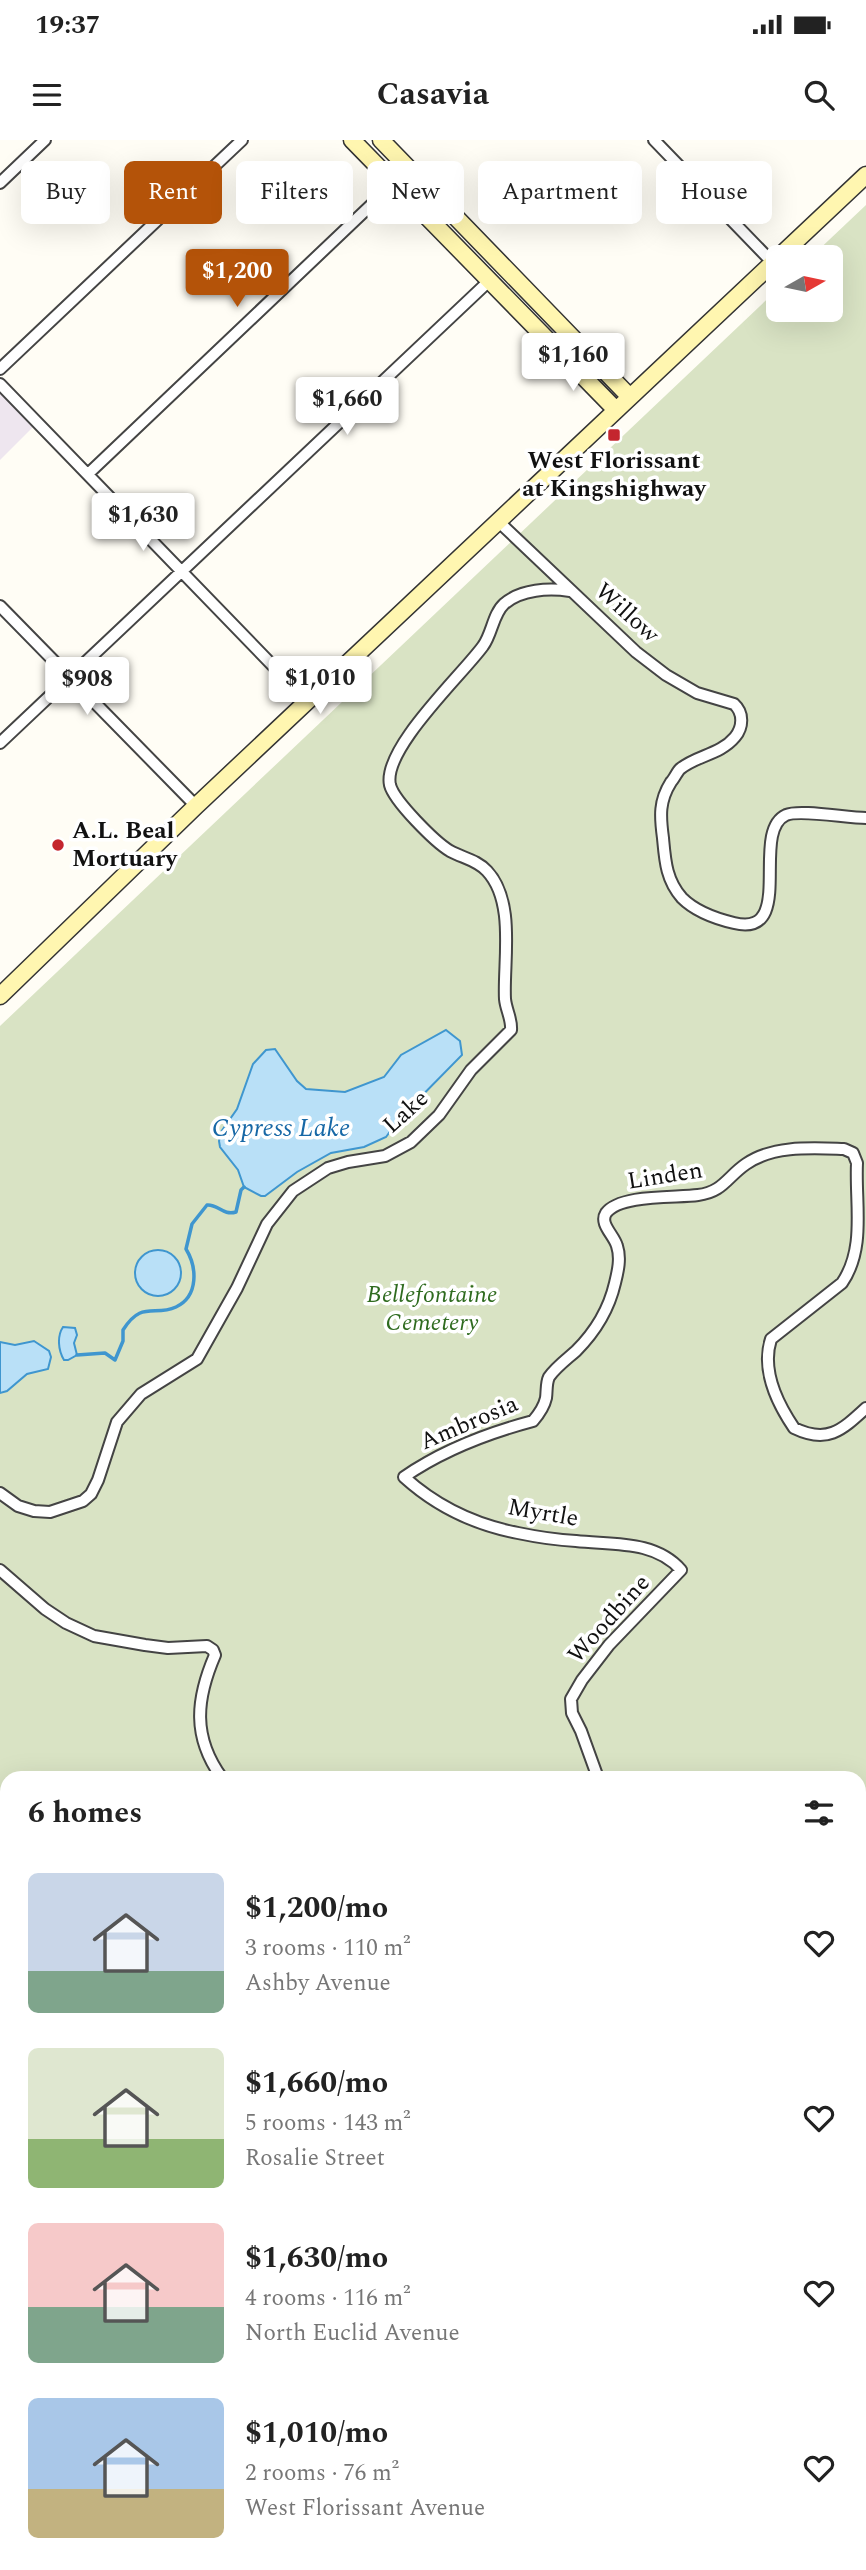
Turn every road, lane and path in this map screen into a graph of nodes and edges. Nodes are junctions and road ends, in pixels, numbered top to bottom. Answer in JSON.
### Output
{"nodes":[{"id":1,"x":45,"y":140,"type":"edge"},
{"id":2,"x":242,"y":140,"type":"edge"},
{"id":3,"x":352,"y":140,"type":"edge"},
{"id":4,"x":381,"y":140,"type":"edge"},
{"id":5,"x":654,"y":140,"type":"edge"},
{"id":6,"x":373,"y":161,"type":"edge"},
{"id":7,"x":401,"y":161,"type":"edge"},
{"id":8,"x":866,"y":175,"type":"edge"},
{"id":9,"x":0,"y":183,"type":"edge"},
{"id":10,"x":367,"y":209,"type":"edge"},
{"id":11,"x":434,"y":224,"type":"edge"},
{"id":12,"x":462,"y":224,"type":"edge"},
{"id":13,"x":790,"y":245,"type":"edge"},
{"id":14,"x":766,"y":256,"type":"edge"},
{"id":15,"x":766,"y":268,"type":"edge"},
{"id":16,"x":489,"y":281,"type":"junction"},
{"id":17,"x":0,"y":369,"type":"edge"},
{"id":18,"x":0,"y":384,"type":"edge"},
{"id":19,"x":629,"y":396,"type":"junction"},
{"id":20,"x":615,"y":410,"type":"junction"},
{"id":21,"x":88,"y":474,"type":"junction"},
{"id":22,"x":499,"y":522,"type":"junction"},
{"id":23,"x":183,"y":571,"type":"junction"},
{"id":24,"x":570,"y":591,"type":"junction"},
{"id":25,"x":0,"y":606,"type":"edge"},
{"id":26,"x":69,"y":676,"type":"junction"},
{"id":27,"x":308,"y":702,"type":"junction"},
{"id":28,"x":0,"y":743,"type":"edge"},
{"id":29,"x":196,"y":806,"type":"junction"},
{"id":30,"x":866,"y":818,"type":"edge"},
{"id":31,"x":0,"y":996,"type":"edge"},
{"id":32,"x":603,"y":1221,"type":"joint"},
{"id":33,"x":866,"y":1408,"type":"edge"},
{"id":34,"x":404,"y":1477,"type":"joint"},
{"id":35,"x":0,"y":1493,"type":"edge"},
{"id":36,"x":0,"y":1570,"type":"edge"},
{"id":37,"x":681,"y":1570,"type":"joint"},
{"id":38,"x":217,"y":1771,"type":"edge"},
{"id":39,"x":595,"y":1771,"type":"edge"}],
"edges":[{"from":1,"to":9,"type":"street"},
{"from":2,"to":17,"type":"street"},
{"from":3,"to":6,"type":"main road"},
{"from":4,"to":7,"type":"main road"},
{"from":5,"to":14,"type":"street"},
{"from":8,"to":13,"type":"main road"},
{"from":10,"to":21,"type":"street"},
{"from":11,"to":16,"type":"main road"},
{"from":12,"to":19,"type":"main road"},
{"from":15,"to":19,"type":"main road"},
{"from":16,"to":20,"type":"main road"},
{"from":16,"to":23,"type":"street"},
{"from":18,"to":21,"type":"street"},
{"from":19,"to":20,"type":"main road"},
{"from":20,"to":22,"type":"main road"},
{"from":21,"to":23,"type":"street"},
{"from":22,"to":24,"type":"street","name":"Willow"},
{"from":22,"to":27,"type":"main road"},
{"from":23,"to":26,"type":"street"},
{"from":23,"to":27,"type":"street"},
{"from":24,"to":30,"type":"street","name":"Willow"},
{"from":24,"to":35,"type":"street","name":"Lake"},
{"from":25,"to":26,"type":"street"},
{"from":26,"to":28,"type":"street"},
{"from":26,"to":29,"type":"street"},
{"from":27,"to":29,"type":"main road"},
{"from":29,"to":31,"type":"main road"},
{"from":32,"to":33,"type":"street","name":"Linden"},
{"from":32,"to":34,"type":"street","name":"Ambrosia"},
{"from":34,"to":37,"type":"street","name":"Myrtle"},
{"from":36,"to":38,"type":"street"},
{"from":37,"to":39,"type":"street","name":"Woodbine"}]}
